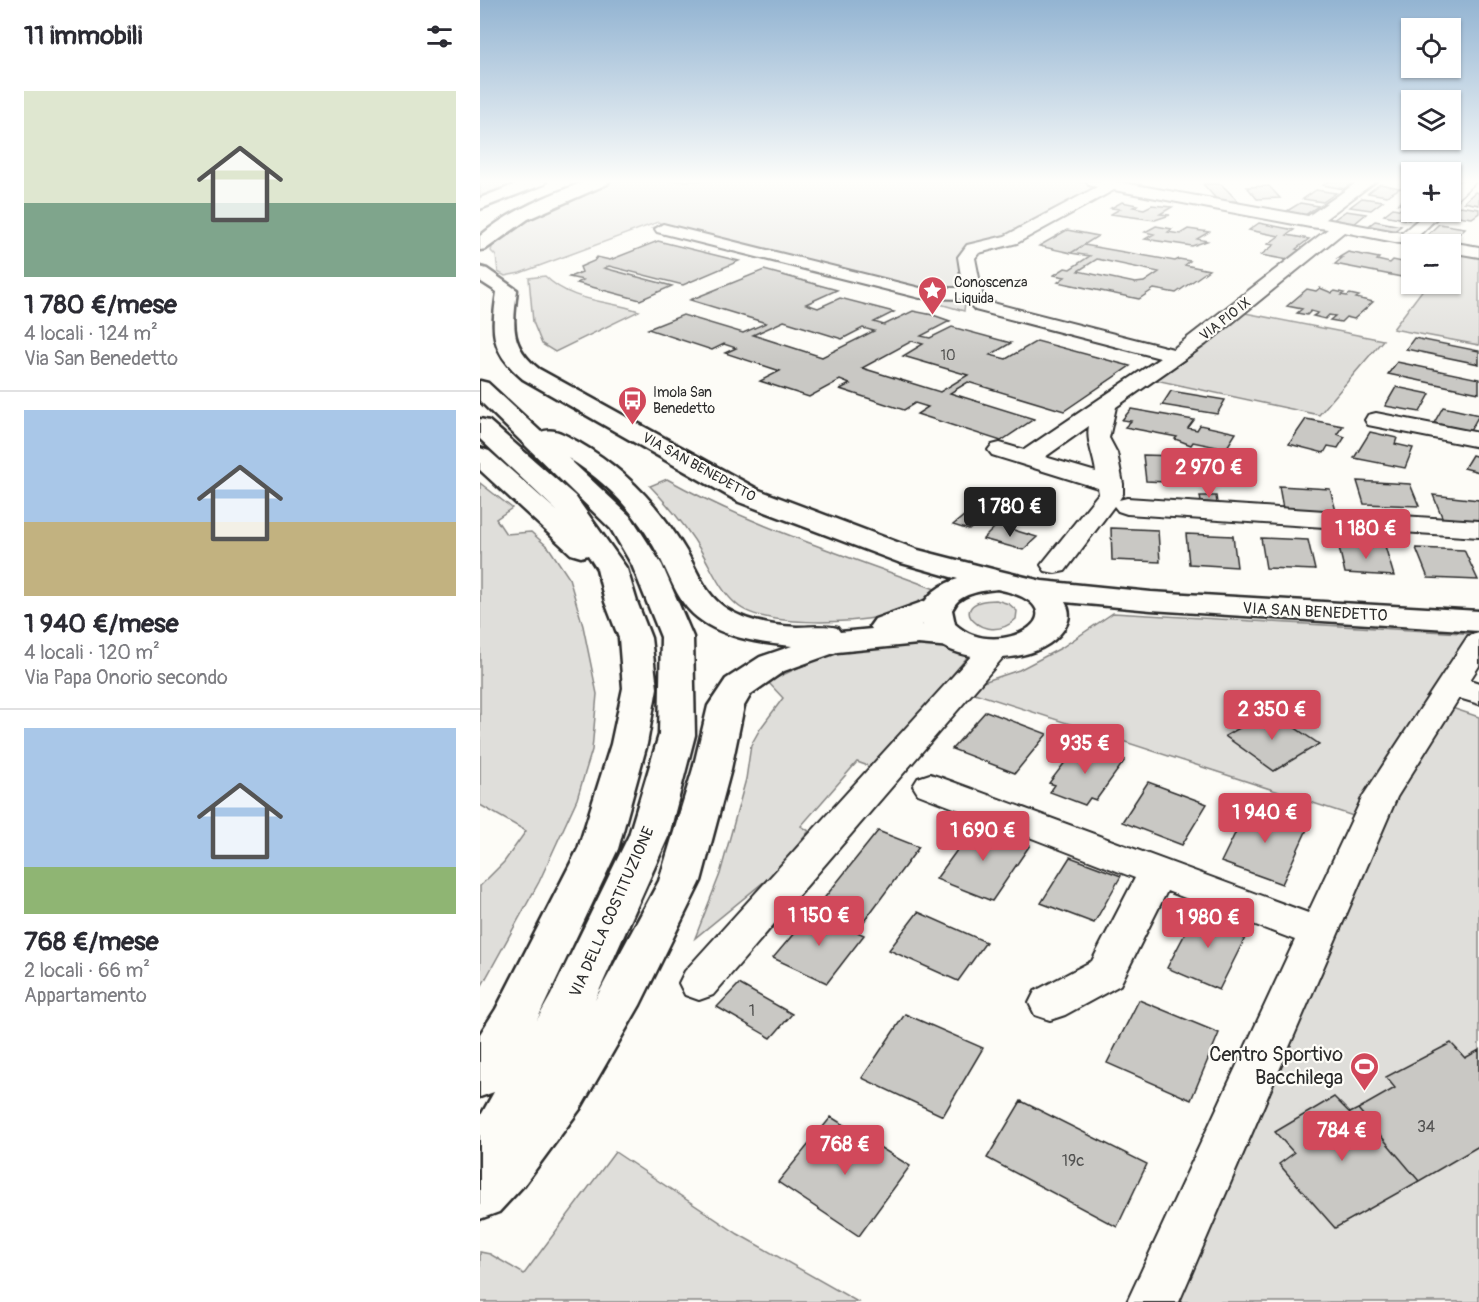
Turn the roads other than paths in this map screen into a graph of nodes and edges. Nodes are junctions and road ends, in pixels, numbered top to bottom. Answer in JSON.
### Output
{"nodes":[{"id":1,"x":714,"y":242,"type":"edge"},
{"id":2,"x":1004,"y":242,"type":"edge"},
{"id":3,"x":1010,"y":242,"type":"edge"},
{"id":4,"x":1322,"y":242,"type":"edge"},
{"id":5,"x":1461,"y":249,"type":"edge"},
{"id":6,"x":1479,"y":252,"type":"edge"},
{"id":7,"x":968,"y":263,"type":"junction"},
{"id":8,"x":480,"y":273,"type":"edge"},
{"id":9,"x":480,"y":285,"type":"edge"},
{"id":10,"x":972,"y":294,"type":"junction"},
{"id":11,"x":1177,"y":357,"type":"junction"},
{"id":12,"x":1106,"y":403,"type":"junction"},
{"id":13,"x":488,"y":407,"type":"edge"},
{"id":14,"x":1376,"y":420,"type":"dead end"},
{"id":15,"x":1479,"y":440,"type":"edge"},
{"id":16,"x":1000,"y":450,"type":"dead end"},
{"id":17,"x":480,"y":456,"type":"edge"},
{"id":18,"x":1027,"y":459,"type":"junction"},
{"id":19,"x":1111,"y":484,"type":"junction"},
{"id":20,"x":1127,"y":506,"type":"dead end"},
{"id":21,"x":1479,"y":529,"type":"edge"},
{"id":22,"x":1046,"y":577,"type":"junction"},
{"id":23,"x":997,"y":580,"type":"junction"},
{"id":24,"x":1151,"y":601,"type":"junction"},
{"id":25,"x":621,"y":602,"type":"junction"},
{"id":26,"x":947,"y":611,"type":"junction"},
{"id":27,"x":1479,"y":621,"type":"edge"},
{"id":28,"x":1053,"y":626,"type":"junction"},
{"id":29,"x":1479,"y":642,"type":"edge"},
{"id":30,"x":994,"y":649,"type":"junction"},
{"id":31,"x":1466,"y":689,"type":"edge"},
{"id":32,"x":930,"y":786,"type":"dead end"},
{"id":33,"x":1157,"y":872,"type":"junction"},
{"id":34,"x":1318,"y":933,"type":"junction"},
{"id":35,"x":699,"y":983,"type":"dead end"},
{"id":36,"x":1050,"y":1003,"type":"dead end"},
{"id":37,"x":480,"y":1076,"type":"edge"},
{"id":38,"x":480,"y":1165,"type":"edge"},
{"id":39,"x":480,"y":1194,"type":"edge"},
{"id":40,"x":1153,"y":1302,"type":"edge"}],
"edges":[{"from":1,"to":10,"type":"street"},
{"from":2,"to":7,"type":"street"},
{"from":3,"to":7,"type":"street"},
{"from":4,"to":11,"type":"street","name":"VIA PIO IX"},
{"from":5,"to":6,"type":"street"},
{"from":7,"to":10,"type":"street"},
{"from":8,"to":23,"type":"main road","name":"VIA SAN BENEDETTO"},
{"from":9,"to":26,"type":"main road","name":"VIA SAN BENEDETTO"},
{"from":10,"to":11,"type":"street"},
{"from":11,"to":12,"type":"street","name":"VIA PIO IX"},
{"from":12,"to":18,"type":"street","name":"VIA PIO IX"},
{"from":12,"to":19,"type":"street"},
{"from":13,"to":25,"type":"main road"},
{"from":13,"to":26,"type":"main road"},
{"from":13,"to":38,"type":"main road","name":"VIA DELLA COSTITUZIONE"},
{"from":14,"to":15,"type":"street"},
{"from":16,"to":18,"type":"street"},
{"from":17,"to":25,"type":"main road"},
{"from":18,"to":19,"type":"street"},
{"from":19,"to":22,"type":"street"},
{"from":20,"to":21,"type":"street"},
{"from":22,"to":23,"type":"main road","name":"VIA SAN BENEDETTO"},
{"from":22,"to":24,"type":"main road","name":"VIA SAN BENEDETTO"},
{"from":22,"to":28,"type":"main road"},
{"from":23,"to":26,"type":"main road","name":"VIA SAN BENEDETTO"},
{"from":24,"to":27,"type":"main road","name":"VIA SAN BENEDETTO"},
{"from":24,"to":28,"type":"main road","name":"VIA SAN BENEDETTO"},
{"from":25,"to":37,"type":"main road"},
{"from":26,"to":30,"type":"main road","name":"VIA SAN BENEDETTO"},
{"from":26,"to":39,"type":"main road"},
{"from":28,"to":30,"type":"main road","name":"VIA SAN BENEDETTO"},
{"from":29,"to":31,"type":"street"},
{"from":30,"to":35,"type":"street"},
{"from":31,"to":34,"type":"street"},
{"from":32,"to":33,"type":"street"},
{"from":33,"to":34,"type":"street"},
{"from":33,"to":36,"type":"street"},
{"from":34,"to":40,"type":"street"}]}
